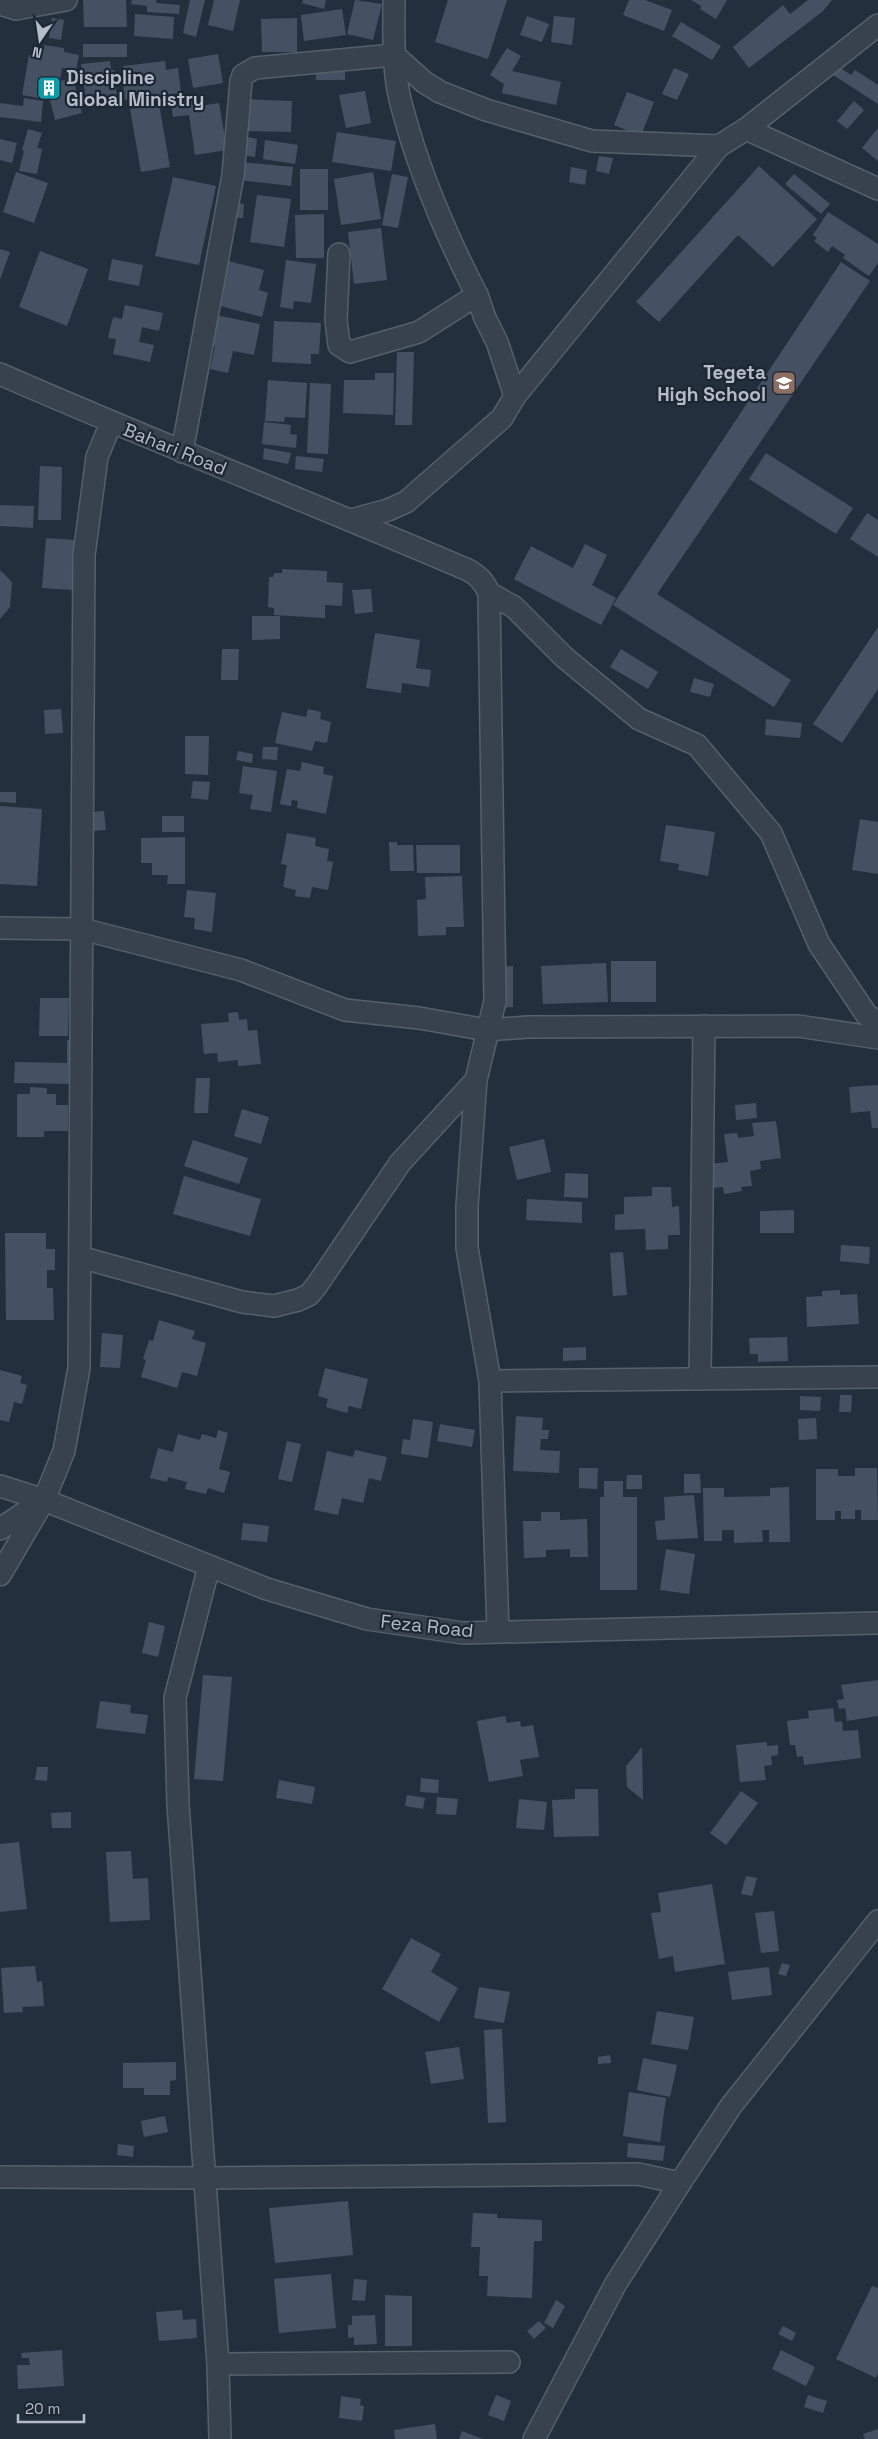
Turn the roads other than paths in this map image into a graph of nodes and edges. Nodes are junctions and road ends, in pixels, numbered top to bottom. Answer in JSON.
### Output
{"nodes":[{"id":1,"x":66,"y":0,"type":"edge"},
{"id":2,"x":394,"y":0,"type":"edge"},
{"id":3,"x":0,"y":4,"type":"edge"},
{"id":4,"x":878,"y":25,"type":"edge"},
{"id":5,"x":394,"y":55,"type":"junction"},
{"id":6,"x":746,"y":129,"type":"junction"},
{"id":7,"x":720,"y":146,"type":"junction"},
{"id":8,"x":878,"y":189,"type":"edge"},
{"id":9,"x":339,"y":254,"type":"dead end"},
{"id":10,"x":477,"y":295,"type":"junction"},
{"id":11,"x":0,"y":374,"type":"edge"},
{"id":12,"x":515,"y":396,"type":"junction"},
{"id":13,"x":111,"y":423,"type":"junction"},
{"id":14,"x":182,"y":452,"type":"junction"},
{"id":15,"x":351,"y":520,"type":"junction"},
{"id":16,"x":489,"y":593,"type":"junction"},
{"id":17,"x":0,"y":928,"type":"edge"},
{"id":18,"x":82,"y":929,"type":"junction"},
{"id":19,"x":878,"y":1023,"type":"edge"},
{"id":20,"x":704,"y":1026,"type":"junction"},
{"id":21,"x":487,"y":1030,"type":"junction"},
{"id":22,"x":878,"y":1038,"type":"edge"},
{"id":23,"x":476,"y":1080,"type":"junction"},
{"id":24,"x":80,"y":1257,"type":"junction"},
{"id":25,"x":878,"y":1377,"type":"edge"},
{"id":26,"x":700,"y":1379,"type":"junction"},
{"id":27,"x":490,"y":1381,"type":"junction"},
{"id":28,"x":0,"y":1486,"type":"edge"},
{"id":29,"x":44,"y":1500,"type":"junction"},
{"id":30,"x":0,"y":1529,"type":"edge"},
{"id":31,"x":209,"y":1566,"type":"junction"},
{"id":32,"x":0,"y":1575,"type":"edge"},
{"id":33,"x":878,"y":1623,"type":"edge"},
{"id":34,"x":498,"y":1632,"type":"junction"},
{"id":35,"x":878,"y":1921,"type":"edge"},
{"id":36,"x":0,"y":2177,"type":"edge"},
{"id":37,"x":204,"y":2178,"type":"junction"},
{"id":38,"x":680,"y":2183,"type":"junction"},
{"id":39,"x":509,"y":2362,"type":"dead end"},
{"id":40,"x":218,"y":2364,"type":"junction"},
{"id":41,"x":220,"y":2439,"type":"edge"},
{"id":42,"x":534,"y":2439,"type":"edge"}],
"edges":[{"from":1,"to":3,"type":"street"},
{"from":2,"to":5,"type":"street"},
{"from":4,"to":6,"type":"street"},
{"from":5,"to":7,"type":"street"},
{"from":5,"to":10,"type":"street"},
{"from":5,"to":14,"type":"street"},
{"from":6,"to":7,"type":"street"},
{"from":6,"to":8,"type":"street"},
{"from":7,"to":12,"type":"street"},
{"from":9,"to":10,"type":"street"},
{"from":10,"to":12,"type":"street"},
{"from":11,"to":13,"type":"street","name":"Bahari Road"},
{"from":12,"to":15,"type":"street"},
{"from":13,"to":14,"type":"street","name":"Bahari Road"},
{"from":13,"to":18,"type":"street"},
{"from":14,"to":15,"type":"street","name":"Bahari Road"},
{"from":15,"to":16,"type":"street","name":"Bahari Road"},
{"from":16,"to":19,"type":"street"},
{"from":16,"to":21,"type":"street"},
{"from":17,"to":18,"type":"street"},
{"from":18,"to":21,"type":"street"},
{"from":18,"to":24,"type":"street"},
{"from":20,"to":21,"type":"street"},
{"from":20,"to":22,"type":"street"},
{"from":20,"to":26,"type":"street"},
{"from":21,"to":23,"type":"street"},
{"from":23,"to":24,"type":"street"},
{"from":23,"to":27,"type":"street"},
{"from":24,"to":29,"type":"street"},
{"from":25,"to":26,"type":"street"},
{"from":26,"to":27,"type":"street"},
{"from":27,"to":34,"type":"street"},
{"from":28,"to":29,"type":"street","name":"Feza Road"},
{"from":29,"to":30,"type":"street"},
{"from":29,"to":31,"type":"street","name":"Feza Road"},
{"from":29,"to":32,"type":"street"},
{"from":31,"to":34,"type":"street","name":"Feza Road"},
{"from":31,"to":37,"type":"street"},
{"from":33,"to":34,"type":"street","name":"Feza Road"},
{"from":35,"to":38,"type":"street"},
{"from":36,"to":37,"type":"street"},
{"from":37,"to":38,"type":"street"},
{"from":37,"to":40,"type":"street"},
{"from":38,"to":42,"type":"street"},
{"from":39,"to":40,"type":"street"},
{"from":40,"to":41,"type":"street"}]}
